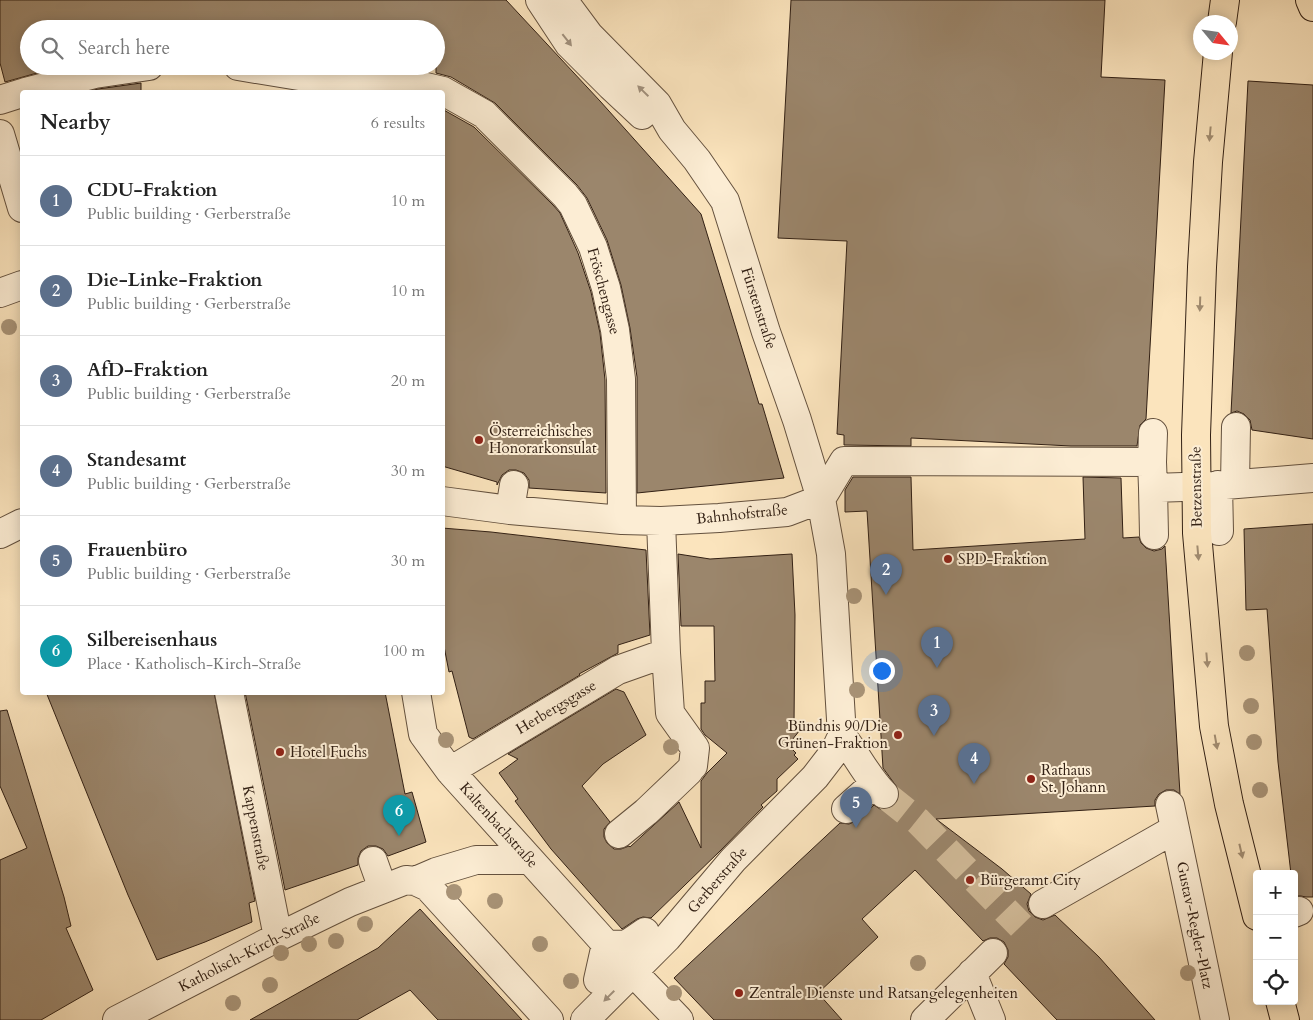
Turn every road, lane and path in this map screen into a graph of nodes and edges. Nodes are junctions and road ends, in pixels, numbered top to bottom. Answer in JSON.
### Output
{"nodes":[{"id":1,"x":540,"y":0,"type":"edge"},
{"id":2,"x":563,"y":0,"type":"edge"},
{"id":3,"x":1225,"y":0,"type":"edge"},
{"id":4,"x":1310,"y":0,"type":"edge"},
{"id":5,"x":1313,"y":7,"type":"edge"},
{"id":6,"x":1223,"y":15,"type":"edge"},
{"id":7,"x":1217,"y":60,"type":"edge"},
{"id":8,"x":91,"y":75,"type":"edge"},
{"id":9,"x":269,"y":75,"type":"edge"},
{"id":10,"x":379,"y":75,"type":"edge"},
{"id":11,"x":402,"y":75,"type":"edge"},
{"id":12,"x":430,"y":75,"type":"edge"},
{"id":13,"x":300,"y":84,"type":"edge"},
{"id":14,"x":35,"y":90,"type":"edge"},
{"id":15,"x":443,"y":90,"type":"joint"},
{"id":16,"x":445,"y":92,"type":"edge"},
{"id":17,"x":20,"y":94,"type":"edge"},
{"id":18,"x":0,"y":100,"type":"edge"},
{"id":19,"x":672,"y":130,"type":"junction"},
{"id":20,"x":0,"y":134,"type":"edge"},
{"id":21,"x":20,"y":201,"type":"edge"},
{"id":22,"x":20,"y":286,"type":"edge"},
{"id":23,"x":0,"y":292,"type":"edge"},
{"id":24,"x":1236,"y":427,"type":"dead end"},
{"id":25,"x":1147,"y":459,"type":"junction"},
{"id":26,"x":1313,"y":478,"type":"edge"},
{"id":27,"x":1216,"y":485,"type":"junction"},
{"id":28,"x":821,"y":499,"type":"junction"},
{"id":29,"x":445,"y":501,"type":"edge"},
{"id":30,"x":622,"y":520,"type":"junction"},
{"id":31,"x":661,"y":521,"type":"junction"},
{"id":32,"x":20,"y":524,"type":"edge"},
{"id":33,"x":1219,"y":531,"type":"dead end"},
{"id":34,"x":0,"y":534,"type":"edge"},
{"id":35,"x":1154,"y":535,"type":"dead end"},
{"id":36,"x":666,"y":653,"type":"junction"},
{"id":37,"x":229,"y":695,"type":"edge"},
{"id":38,"x":416,"y":695,"type":"edge"},
{"id":39,"x":842,"y":736,"type":"junction"},
{"id":40,"x":450,"y":771,"type":"junction"},
{"id":41,"x":846,"y":809,"type":"dead end"},
{"id":42,"x":619,"y":834,"type":"dead end"},
{"id":43,"x":530,"y":860,"type":"junction"},
{"id":44,"x":373,"y":861,"type":"dead end"},
{"id":45,"x":415,"y":881,"type":"junction"},
{"id":46,"x":383,"y":889,"type":"junction"},
{"id":47,"x":1043,"y":904,"type":"dead end"},
{"id":48,"x":1257,"y":915,"type":"edge"},
{"id":49,"x":646,"y":932,"type":"dead end"},
{"id":50,"x":278,"y":937,"type":"junction"},
{"id":51,"x":606,"y":944,"type":"junction"},
{"id":52,"x":993,"y":953,"type":"dead end"},
{"id":53,"x":632,"y":972,"type":"junction"},
{"id":54,"x":972,"y":973,"type":"junction"},
{"id":55,"x":598,"y":980,"type":"dead end"},
{"id":56,"x":1281,"y":1005,"type":"edge"},
{"id":57,"x":117,"y":1020,"type":"edge"},
{"id":58,"x":550,"y":1020,"type":"edge"},
{"id":59,"x":585,"y":1020,"type":"edge"},
{"id":60,"x":679,"y":1020,"type":"edge"},
{"id":61,"x":925,"y":1020,"type":"edge"},
{"id":62,"x":991,"y":1020,"type":"edge"},
{"id":63,"x":1215,"y":1020,"type":"edge"},
{"id":64,"x":1285,"y":1020,"type":"edge"}],
"edges":[{"from":1,"to":19,"type":"street","name":"Fürstenstraße","one_way":true},
{"from":19,"to":2,"type":"street","name":"Fürstenstraße","one_way":true},
{"from":3,"to":6,"type":"main road"},
{"from":4,"to":5,"type":"main road"},
{"from":7,"to":27,"type":"main road","name":"Betzenstraße","one_way":true},
{"from":8,"to":14,"type":"street"},
{"from":9,"to":13,"type":"street","name":"Fröschengasse"},
{"from":10,"to":13,"type":"street","name":"Fröschengasse"},
{"from":11,"to":15,"type":"street","name":"Fröschengasse"},
{"from":12,"to":15,"type":"street","name":"Fröschengasse"},
{"from":16,"to":30,"type":"street","name":"Fröschengasse"},
{"from":17,"to":18,"type":"street"},
{"from":19,"to":28,"type":"street","name":"Fürstenstraße"},
{"from":20,"to":21,"type":"street"},
{"from":22,"to":23,"type":"street"},
{"from":24,"to":27,"type":"street"},
{"from":25,"to":27,"type":"street"},
{"from":25,"to":28,"type":"street"},
{"from":25,"to":35,"type":"street"},
{"from":26,"to":27,"type":"street"},
{"from":27,"to":33,"type":"street"},
{"from":27,"to":48,"type":"main road","name":"Betzenstraße","one_way":true},
{"from":28,"to":31,"type":"street","name":"Bahnhofstraße"},
{"from":28,"to":39,"type":"street"},
{"from":29,"to":30,"type":"street","name":"Bahnhofstraße"},
{"from":30,"to":31,"type":"street","name":"Bahnhofstraße"},
{"from":31,"to":36,"type":"street"},
{"from":32,"to":34,"type":"street"},
{"from":36,"to":40,"type":"street","name":"Herbergsgasse"},
{"from":36,"to":42,"type":"street"},
{"from":37,"to":50,"type":"street","name":"Kappenstraße"},
{"from":38,"to":40,"type":"street","name":"Kaltenbachstraße"},
{"from":39,"to":41,"type":"street"},
{"from":39,"to":53,"type":"street","name":"Gerberstraße"},
{"from":40,"to":43,"type":"street","name":"Kaltenbachstraße"},
{"from":43,"to":45,"type":"street","name":"Katholisch-Kirch-Straße"},
{"from":43,"to":51,"type":"street","name":"Kaltenbachstraße"},
{"from":44,"to":46,"type":"street"},
{"from":45,"to":46,"type":"street","name":"Katholisch-Kirch-Straße"},
{"from":45,"to":58,"type":"street"},
{"from":46,"to":50,"type":"street","name":"Katholisch-Kirch-Straße"},
{"from":47,"to":63,"type":"street","name":"Gustav-Regler-Platz"},
{"from":49,"to":51,"type":"street"},
{"from":50,"to":57,"type":"street","name":"Katholisch-Kirch-Straße"},
{"from":51,"to":53,"type":"street","name":"Kaltenbachstraße"},
{"from":51,"to":55,"type":"street"},
{"from":52,"to":54,"type":"street"},
{"from":53,"to":59,"type":"street","name":"Gerberstraße","one_way":true},
{"from":53,"to":60,"type":"street","name":"Kaltenbachstraße"},
{"from":54,"to":61,"type":"street"},
{"from":54,"to":62,"type":"street"},
{"from":56,"to":64,"type":"main road"}]}
